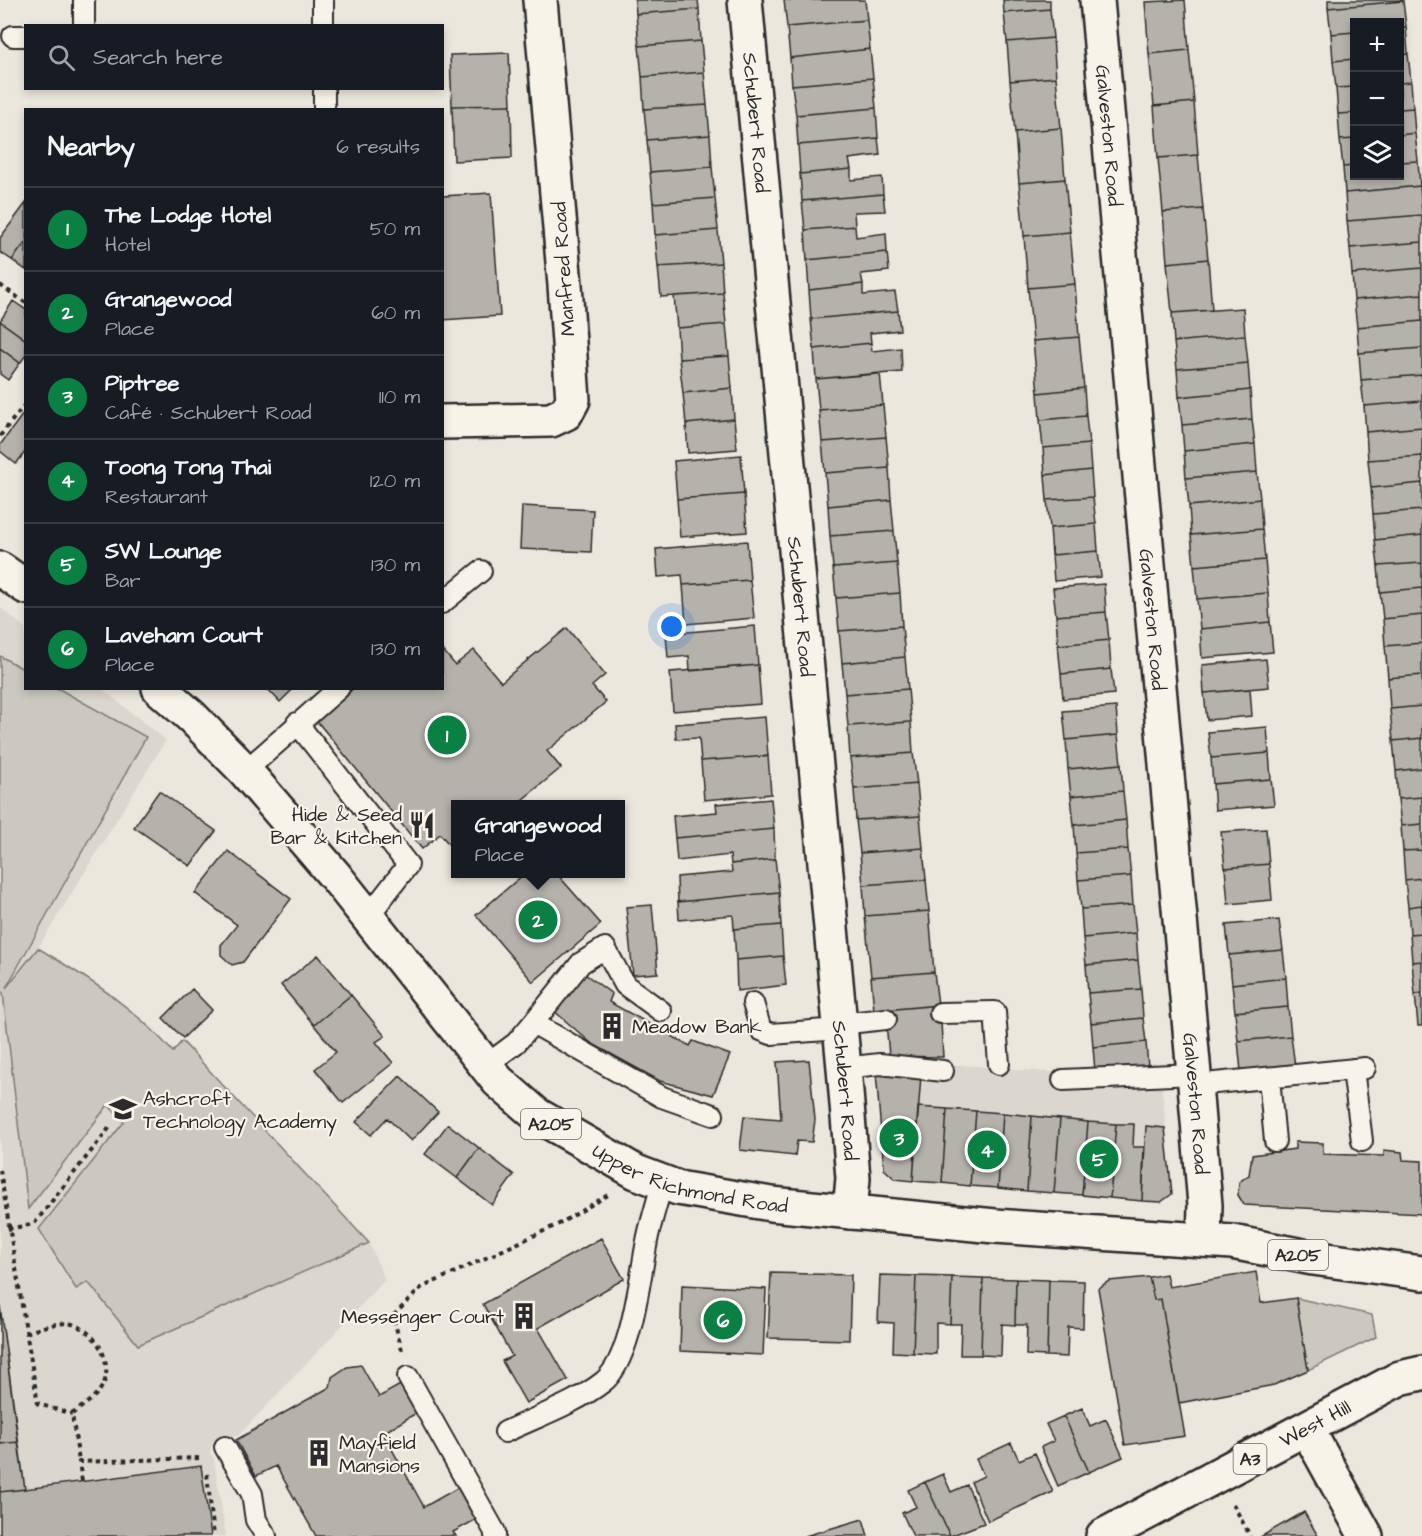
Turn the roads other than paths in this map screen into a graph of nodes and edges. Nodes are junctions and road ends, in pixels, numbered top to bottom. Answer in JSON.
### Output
{"nodes":[{"id":1,"x":84,"y":0,"type":"edge"},
{"id":2,"x":323,"y":0,"type":"edge"},
{"id":3,"x":540,"y":0,"type":"edge"},
{"id":4,"x":745,"y":0,"type":"edge"},
{"id":5,"x":1097,"y":0,"type":"edge"},
{"id":6,"x":84,"y":24,"type":"edge"},
{"id":7,"x":324,"y":24,"type":"edge"},
{"id":8,"x":324,"y":90,"type":"edge"},
{"id":9,"x":324,"y":108,"type":"edge"},
{"id":10,"x":444,"y":422,"type":"edge"},
{"id":11,"x":0,"y":568,"type":"edge"},
{"id":12,"x":481,"y":572,"type":"dead end"},
{"id":13,"x":24,"y":586,"type":"edge"},
{"id":14,"x":444,"y":601,"type":"edge"},
{"id":15,"x":161,"y":690,"type":"edge"},
{"id":16,"x":337,"y":690,"type":"edge"},
{"id":17,"x":297,"y":723,"type":"junction"},
{"id":18,"x":245,"y":771,"type":"junction"},
{"id":19,"x":367,"y":918,"type":"junction"},
{"id":20,"x":753,"y":1003,"type":"dead end"},
{"id":21,"x":661,"y":1011,"type":"dead end"},
{"id":22,"x":940,"y":1013,"type":"dead end"},
{"id":23,"x":886,"y":1019,"type":"dead end"},
{"id":24,"x":533,"y":1023,"type":"junction"},
{"id":25,"x":840,"y":1026,"type":"junction"},
{"id":26,"x":999,"y":1064,"type":"dead end"},
{"id":27,"x":485,"y":1066,"type":"junction"},
{"id":28,"x":844,"y":1068,"type":"junction"},
{"id":29,"x":943,"y":1071,"type":"dead end"},
{"id":30,"x":1269,"y":1078,"type":"junction"},
{"id":31,"x":1194,"y":1079,"type":"junction"},
{"id":32,"x":1063,"y":1080,"type":"dead end"},
{"id":33,"x":713,"y":1115,"type":"dead end"},
{"id":34,"x":1275,"y":1141,"type":"dead end"},
{"id":35,"x":1362,"y":1141,"type":"dead end"},
{"id":36,"x":662,"y":1183,"type":"junction"},
{"id":37,"x":850,"y":1212,"type":"junction"},
{"id":38,"x":1204,"y":1240,"type":"junction"},
{"id":39,"x":1422,"y":1273,"type":"edge"},
{"id":40,"x":1415,"y":1369,"type":"edge"},
{"id":41,"x":408,"y":1377,"type":"road end"},
{"id":42,"x":1307,"y":1429,"type":"junction"},
{"id":43,"x":505,"y":1432,"type":"dead end"},
{"id":44,"x":225,"y":1447,"type":"dead end"},
{"id":45,"x":266,"y":1536,"type":"edge"},
{"id":46,"x":495,"y":1536,"type":"edge"},
{"id":47,"x":1103,"y":1536,"type":"edge"},
{"id":48,"x":1366,"y":1536,"type":"edge"}],
"edges":[{"from":1,"to":6,"type":"lane"},
{"from":2,"to":7,"type":"lane"},
{"from":3,"to":10,"type":"main road","name":"Manfred Road"},
{"from":4,"to":25,"type":"main road","name":"Schubert Road"},
{"from":5,"to":31,"type":"main road","name":"Galveston Road"},
{"from":8,"to":9,"type":"lane"},
{"from":11,"to":13,"type":"main road"},
{"from":12,"to":14,"type":"lane"},
{"from":15,"to":18,"type":"main road","name":"Upper Richmond Road","number":"A205"},
{"from":16,"to":17,"type":"lane"},
{"from":17,"to":18,"type":"lane"},
{"from":17,"to":19,"type":"lane"},
{"from":18,"to":19,"type":"main road","name":"Upper Richmond Road","number":"A205"},
{"from":19,"to":27,"type":"main road","name":"Upper Richmond Road","number":"A205"},
{"from":20,"to":25,"type":"lane"},
{"from":21,"to":24,"type":"lane"},
{"from":22,"to":26,"type":"lane"},
{"from":23,"to":25,"type":"lane"},
{"from":24,"to":27,"type":"lane"},
{"from":24,"to":33,"type":"lane"},
{"from":25,"to":28,"type":"main road","name":"Schubert Road"},
{"from":27,"to":36,"type":"main road","name":"Upper Richmond Road","number":"A205"},
{"from":28,"to":29,"type":"lane"},
{"from":28,"to":37,"type":"main road","name":"Schubert Road"},
{"from":30,"to":31,"type":"lane"},
{"from":30,"to":34,"type":"lane"},
{"from":30,"to":35,"type":"lane"},
{"from":31,"to":32,"type":"lane"},
{"from":31,"to":38,"type":"main road","name":"Galveston Road"},
{"from":36,"to":37,"type":"main road","name":"Upper Richmond Road","number":"A205"},
{"from":36,"to":43,"type":"lane"},
{"from":37,"to":38,"type":"main road","name":"Upper Richmond Road","number":"A205"},
{"from":38,"to":39,"type":"main road","name":"Upper Richmond Road","number":"A205"},
{"from":40,"to":42,"type":"main road","name":"West Hill","number":"A3"},
{"from":41,"to":46,"type":"lane"},
{"from":42,"to":47,"type":"main road","name":"West Hill","number":"A3"},
{"from":42,"to":48,"type":"main road"},
{"from":44,"to":45,"type":"lane"}]}
